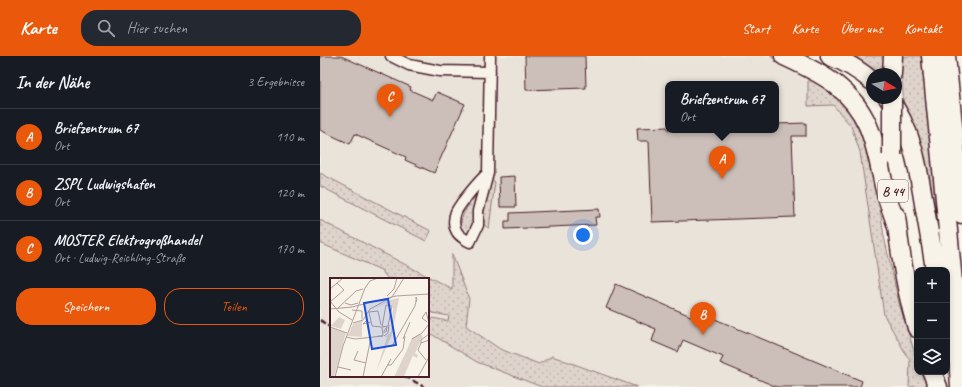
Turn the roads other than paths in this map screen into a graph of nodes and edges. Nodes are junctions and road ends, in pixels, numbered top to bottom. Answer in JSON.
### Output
{"nodes":[{"id":1,"x":390,"y":56,"type":"edge"},
{"id":2,"x":490,"y":56,"type":"edge"},
{"id":3,"x":784,"y":56,"type":"edge"},
{"id":4,"x":830,"y":56,"type":"edge"},
{"id":5,"x":893,"y":56,"type":"edge"},
{"id":6,"x":931,"y":56,"type":"edge"},
{"id":7,"x":946,"y":56,"type":"edge"},
{"id":8,"x":892,"y":68,"type":"edge"},
{"id":9,"x":490,"y":72,"type":"junction"},
{"id":10,"x":866,"y":76,"type":"edge"},
{"id":11,"x":892,"y":104,"type":"edge"},
{"id":12,"x":893,"y":104,"type":"edge"},
{"id":13,"x":488,"y":173,"type":"junction"},
{"id":14,"x":962,"y":214,"type":"edge"},
{"id":15,"x":897,"y":227,"type":"junction"},
{"id":16,"x":934,"y":267,"type":"edge"},
{"id":17,"x":914,"y":318,"type":"edge"},
{"id":18,"x":951,"y":351,"type":"edge"},
{"id":19,"x":933,"y":375,"type":"edge"},
{"id":20,"x":938,"y":387,"type":"edge"},
{"id":21,"x":954,"y":387,"type":"edge"},
{"id":22,"x":960,"y":387,"type":"edge"}],
"edges":[{"from":1,"to":9,"type":"street"},
{"from":2,"to":9,"type":"street"},
{"from":3,"to":15,"type":"highway"},
{"from":4,"to":10,"type":"highway"},
{"from":5,"to":8,"type":"highway"},
{"from":6,"to":18,"type":"highway"},
{"from":7,"to":14,"type":"highway"},
{"from":9,"to":13,"type":"street"},
{"from":11,"to":15,"type":"highway","number":"B 44","bridge":true},
{"from":12,"to":16,"type":"highway"},
{"from":13,"to":13,"type":"street"},
{"from":15,"to":17,"type":"highway","number":"B 44"},
{"from":18,"to":21,"type":"highway"},
{"from":18,"to":22,"type":"highway"},
{"from":19,"to":20,"type":"highway"}]}
